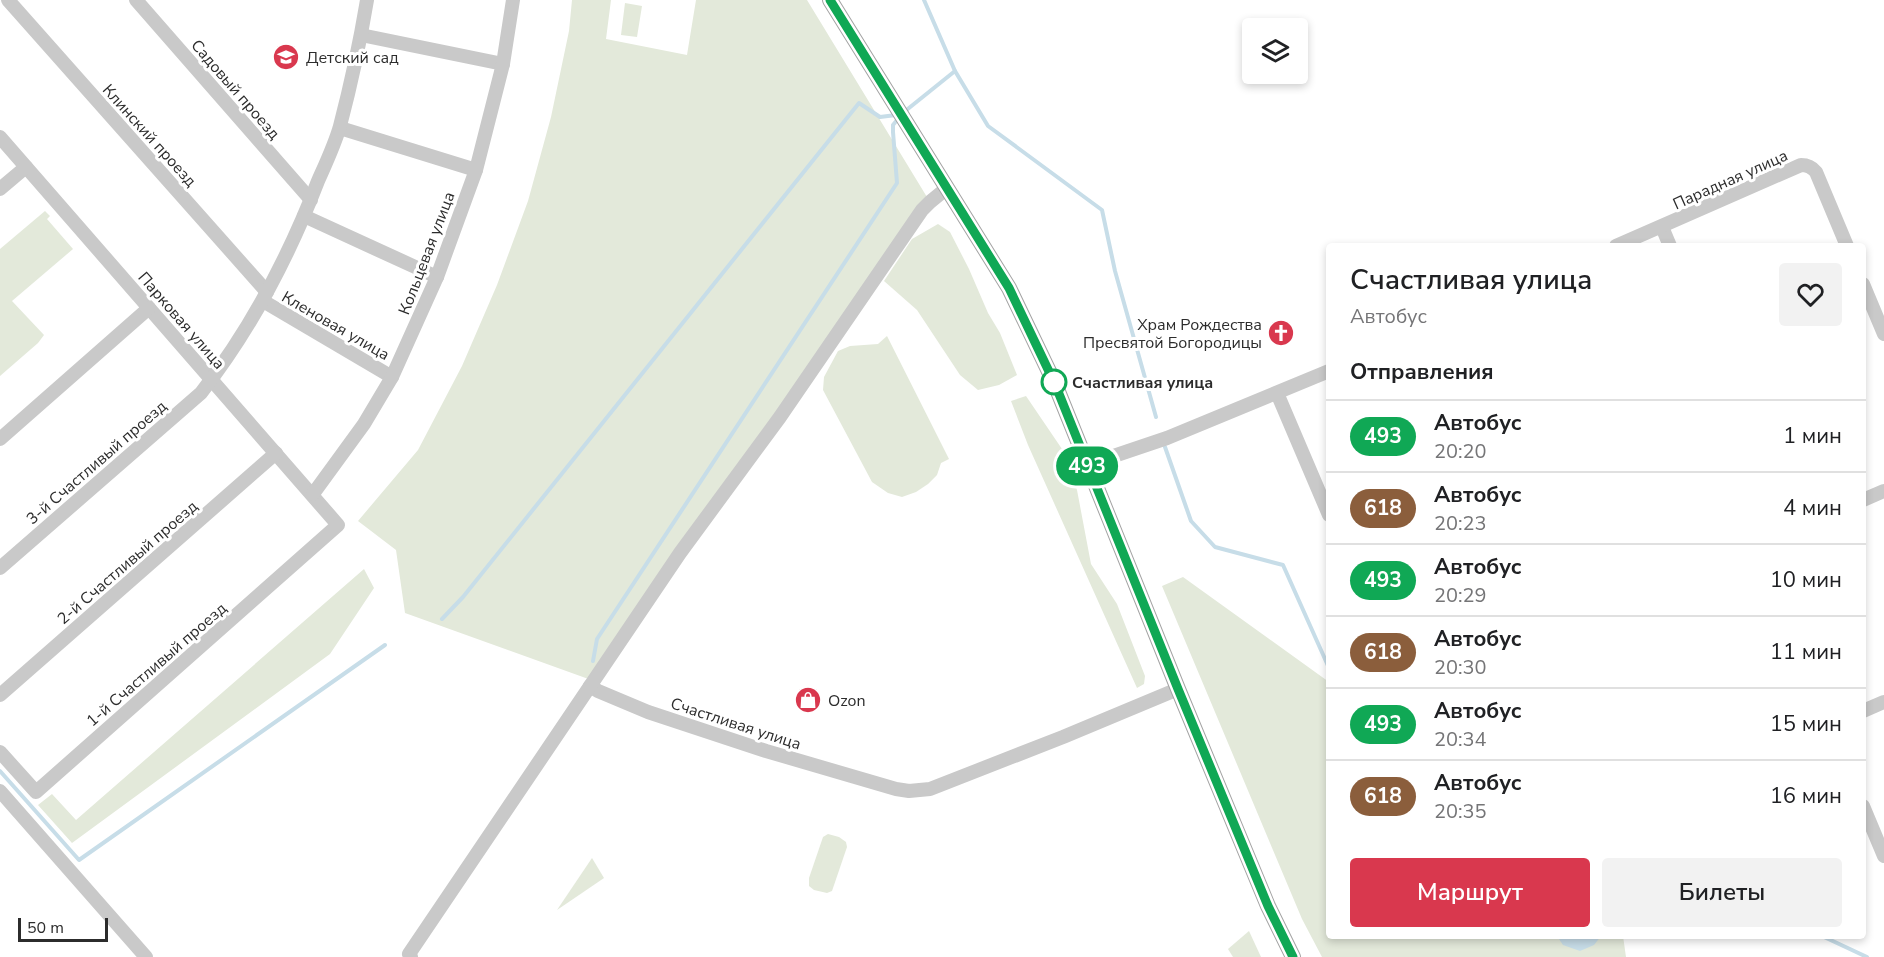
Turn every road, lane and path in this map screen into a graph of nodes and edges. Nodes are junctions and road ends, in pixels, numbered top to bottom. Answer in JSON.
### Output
{"nodes":[{"id":1,"x":8,"y":0,"type":"edge"},
{"id":2,"x":136,"y":0,"type":"edge"},
{"id":3,"x":367,"y":0,"type":"edge"},
{"id":4,"x":513,"y":0,"type":"edge"},
{"id":5,"x":830,"y":0,"type":"edge"},
{"id":6,"x":361,"y":35,"type":"junction"},
{"id":7,"x":503,"y":64,"type":"junction"},
{"id":8,"x":340,"y":128,"type":"junction"},
{"id":9,"x":0,"y":137,"type":"edge"},
{"id":10,"x":26,"y":166,"type":"junction"},
{"id":11,"x":476,"y":170,"type":"junction"},
{"id":12,"x":947,"y":188,"type":"junction"},
{"id":13,"x":0,"y":189,"type":"edge"},
{"id":14,"x":311,"y":200,"type":"junction"},
{"id":15,"x":304,"y":216,"type":"junction"},
{"id":16,"x":1662,"y":227,"type":"junction"},
{"id":17,"x":1623,"y":243,"type":"edge"},
{"id":18,"x":1669,"y":243,"type":"edge"},
{"id":19,"x":1846,"y":243,"type":"edge"},
{"id":20,"x":437,"y":277,"type":"junction"},
{"id":21,"x":1866,"y":291,"type":"edge"},
{"id":22,"x":265,"y":297,"type":"junction"},
{"id":23,"x":149,"y":308,"type":"junction"},
{"id":24,"x":1884,"y":334,"type":"edge"},
{"id":25,"x":1326,"y":372,"type":"edge"},
{"id":26,"x":392,"y":377,"type":"junction"},
{"id":27,"x":212,"y":378,"type":"junction"},
{"id":28,"x":1277,"y":393,"type":"junction"},
{"id":29,"x":0,"y":440,"type":"edge"},
{"id":30,"x":276,"y":453,"type":"junction"},
{"id":31,"x":1087,"y":465,"type":"junction"},
{"id":32,"x":1884,"y":491,"type":"edge"},
{"id":33,"x":313,"y":494,"type":"junction"},
{"id":34,"x":1866,"y":499,"type":"edge"},
{"id":35,"x":1326,"y":508,"type":"edge"},
{"id":36,"x":339,"y":525,"type":"joint"},
{"id":37,"x":0,"y":568,"type":"edge"},
{"id":38,"x":590,"y":686,"type":"junction"},
{"id":39,"x":1178,"y":689,"type":"junction"},
{"id":40,"x":0,"y":695,"type":"edge"},
{"id":41,"x":1884,"y":702,"type":"edge"},
{"id":42,"x":1866,"y":710,"type":"edge"},
{"id":43,"x":0,"y":752,"type":"edge"},
{"id":44,"x":0,"y":791,"type":"edge"},
{"id":45,"x":1866,"y":813,"type":"edge"},
{"id":46,"x":1884,"y":856,"type":"edge"},
{"id":47,"x":409,"y":956,"type":"edge"},
{"id":48,"x":146,"y":957,"type":"edge"},
{"id":49,"x":1293,"y":957,"type":"edge"}],
"edges":[{"from":1,"to":22,"type":"street","name":"Клинский проезд"},
{"from":2,"to":14,"type":"street","name":"Садовый проезд"},
{"from":3,"to":6,"type":"street","name":"Кленовая улица"},
{"from":4,"to":7,"type":"street","name":"Кольцевая улица"},
{"from":5,"to":12,"type":"main road"},
{"from":6,"to":7,"type":"street"},
{"from":6,"to":8,"type":"street","name":"Кленовая улица"},
{"from":7,"to":11,"type":"street","name":"Кольцевая улица"},
{"from":8,"to":11,"type":"street"},
{"from":8,"to":14,"type":"street","name":"Кленовая улица"},
{"from":9,"to":10,"type":"street","name":"Парковая улица"},
{"from":10,"to":13,"type":"street"},
{"from":10,"to":23,"type":"street","name":"Парковая улица"},
{"from":11,"to":20,"type":"street","name":"Кольцевая улица"},
{"from":12,"to":31,"type":"main road"},
{"from":12,"to":38,"type":"street"},
{"from":14,"to":15,"type":"street","name":"Кленовая улица"},
{"from":15,"to":20,"type":"street"},
{"from":15,"to":22,"type":"street","name":"Кленовая улица"},
{"from":16,"to":17,"type":"street","name":"Парадная улица"},
{"from":16,"to":18,"type":"street"},
{"from":16,"to":19,"type":"street","name":"Парадная улица"},
{"from":20,"to":26,"type":"street","name":"Кольцевая улица"},
{"from":21,"to":24,"type":"street"},
{"from":22,"to":26,"type":"street","name":"Кленовая улица"},
{"from":22,"to":27,"type":"street","name":"Кленовая улица"},
{"from":23,"to":27,"type":"street","name":"Парковая улица"},
{"from":23,"to":29,"type":"street"},
{"from":25,"to":28,"type":"street"},
{"from":26,"to":33,"type":"street","name":"Кольцевая улица"},
{"from":27,"to":30,"type":"street","name":"Парковая улица"},
{"from":27,"to":37,"type":"street","name":"3-й Счастливый проезд"},
{"from":28,"to":31,"type":"street"},
{"from":28,"to":35,"type":"street"},
{"from":30,"to":33,"type":"street","name":"Парковая улица"},
{"from":30,"to":40,"type":"street","name":"2-й Счастливый проезд"},
{"from":31,"to":39,"type":"main road"},
{"from":32,"to":34,"type":"street"},
{"from":33,"to":36,"type":"street","name":"Парковая улица"},
{"from":36,"to":43,"type":"street","name":"1-й Счастливый проезд"},
{"from":38,"to":39,"type":"street","name":"Счастливая улица"},
{"from":38,"to":47,"type":"street"},
{"from":39,"to":49,"type":"main road"},
{"from":41,"to":42,"type":"street"},
{"from":44,"to":48,"type":"street"},
{"from":45,"to":46,"type":"street"}]}
